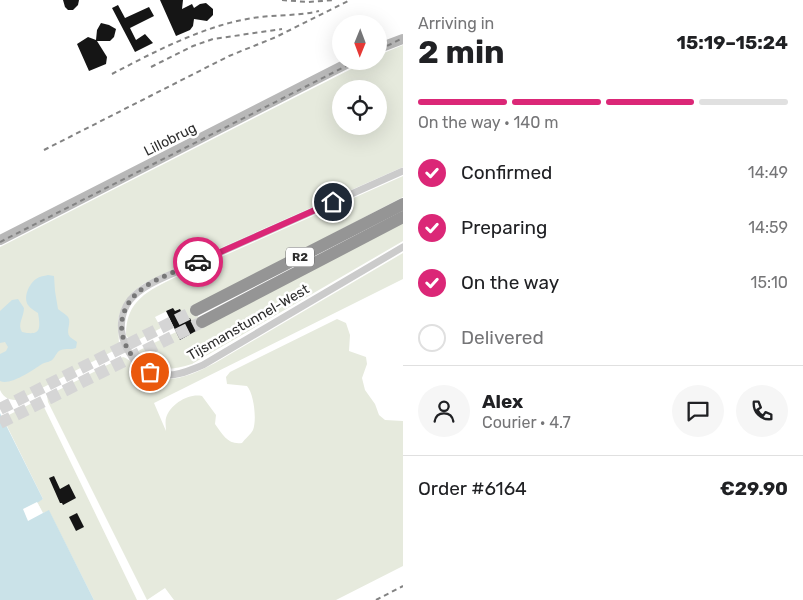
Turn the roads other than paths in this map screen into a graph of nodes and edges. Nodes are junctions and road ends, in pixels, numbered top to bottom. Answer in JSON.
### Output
{"nodes":[{"id":1,"x":403,"y":39,"type":"edge"},
{"id":2,"x":388,"y":45,"type":"edge"},
{"id":3,"x":334,"y":70,"type":"edge"},
{"id":4,"x":403,"y":171,"type":"edge"},
{"id":5,"x":403,"y":204,"type":"edge"},
{"id":6,"x":403,"y":217,"type":"edge"},
{"id":7,"x":0,"y":240,"type":"edge"},
{"id":8,"x":403,"y":247,"type":"edge"},
{"id":9,"x":196,"y":310,"type":"tunnel mouth"},
{"id":10,"x":202,"y":322,"type":"tunnel mouth"}],
"edges":[{"from":1,"to":2,"type":"street"},
{"from":3,"to":7,"type":"street","name":"Lillobrug"},
{"from":4,"to":8,"type":"street","name":"Tijsmanstunnel-West"},
{"from":5,"to":9,"type":"highway","number":"R2"},
{"from":6,"to":10,"type":"highway","number":"R2"}]}
